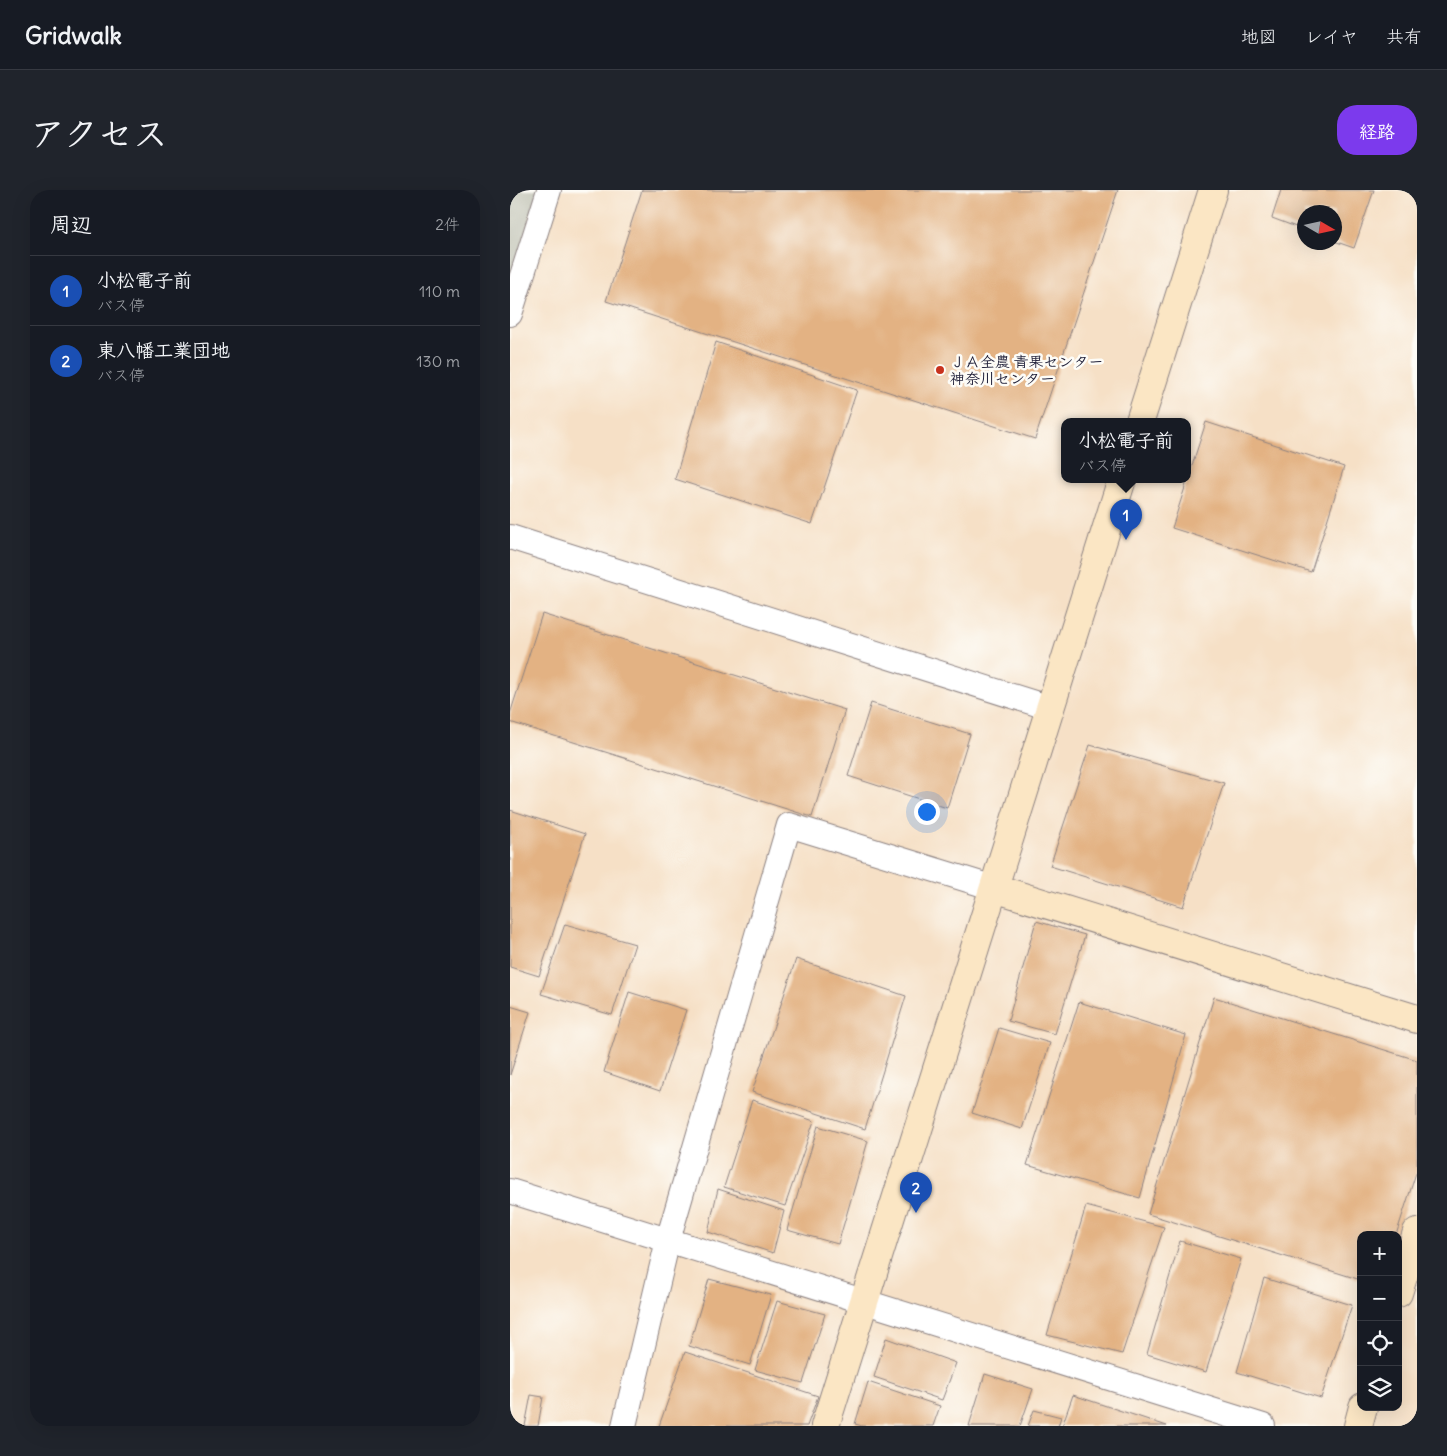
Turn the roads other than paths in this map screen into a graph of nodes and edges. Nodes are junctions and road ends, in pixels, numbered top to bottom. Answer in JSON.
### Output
{"nodes":[{"id":1,"x":549,"y":190,"type":"edge"},
{"id":2,"x":1213,"y":190,"type":"edge"},
{"id":3,"x":510,"y":314,"type":"edge"},
{"id":4,"x":1141,"y":418,"type":"edge"},
{"id":5,"x":1121,"y":483,"type":"edge"},
{"id":6,"x":510,"y":536,"type":"edge"},
{"id":7,"x":1050,"y":708,"type":"junction"},
{"id":8,"x":994,"y":888,"type":"junction"},
{"id":9,"x":1417,"y":1019,"type":"edge"},
{"id":10,"x":510,"y":1191,"type":"edge"},
{"id":11,"x":1417,"y":1232,"type":"edge"},
{"id":12,"x":668,"y":1240,"type":"junction"},
{"id":13,"x":1402,"y":1280,"type":"edge"},
{"id":14,"x":864,"y":1301,"type":"junction"},
{"id":15,"x":1362,"y":1411,"type":"edge"},
{"id":16,"x":624,"y":1426,"type":"edge"},
{"id":17,"x":825,"y":1426,"type":"edge"},
{"id":18,"x":1263,"y":1426,"type":"edge"},
{"id":19,"x":1358,"y":1426,"type":"edge"}],
"edges":[{"from":1,"to":3,"type":"street"},
{"from":2,"to":4,"type":"street"},
{"from":5,"to":7,"type":"street"},
{"from":6,"to":7,"type":"street"},
{"from":7,"to":8,"type":"street"},
{"from":8,"to":9,"type":"street"},
{"from":8,"to":12,"type":"street"},
{"from":8,"to":14,"type":"street"},
{"from":10,"to":12,"type":"street"},
{"from":11,"to":13,"type":"street"},
{"from":12,"to":14,"type":"street"},
{"from":12,"to":16,"type":"street"},
{"from":14,"to":17,"type":"street"},
{"from":14,"to":18,"type":"street"},
{"from":15,"to":19,"type":"street"}]}
